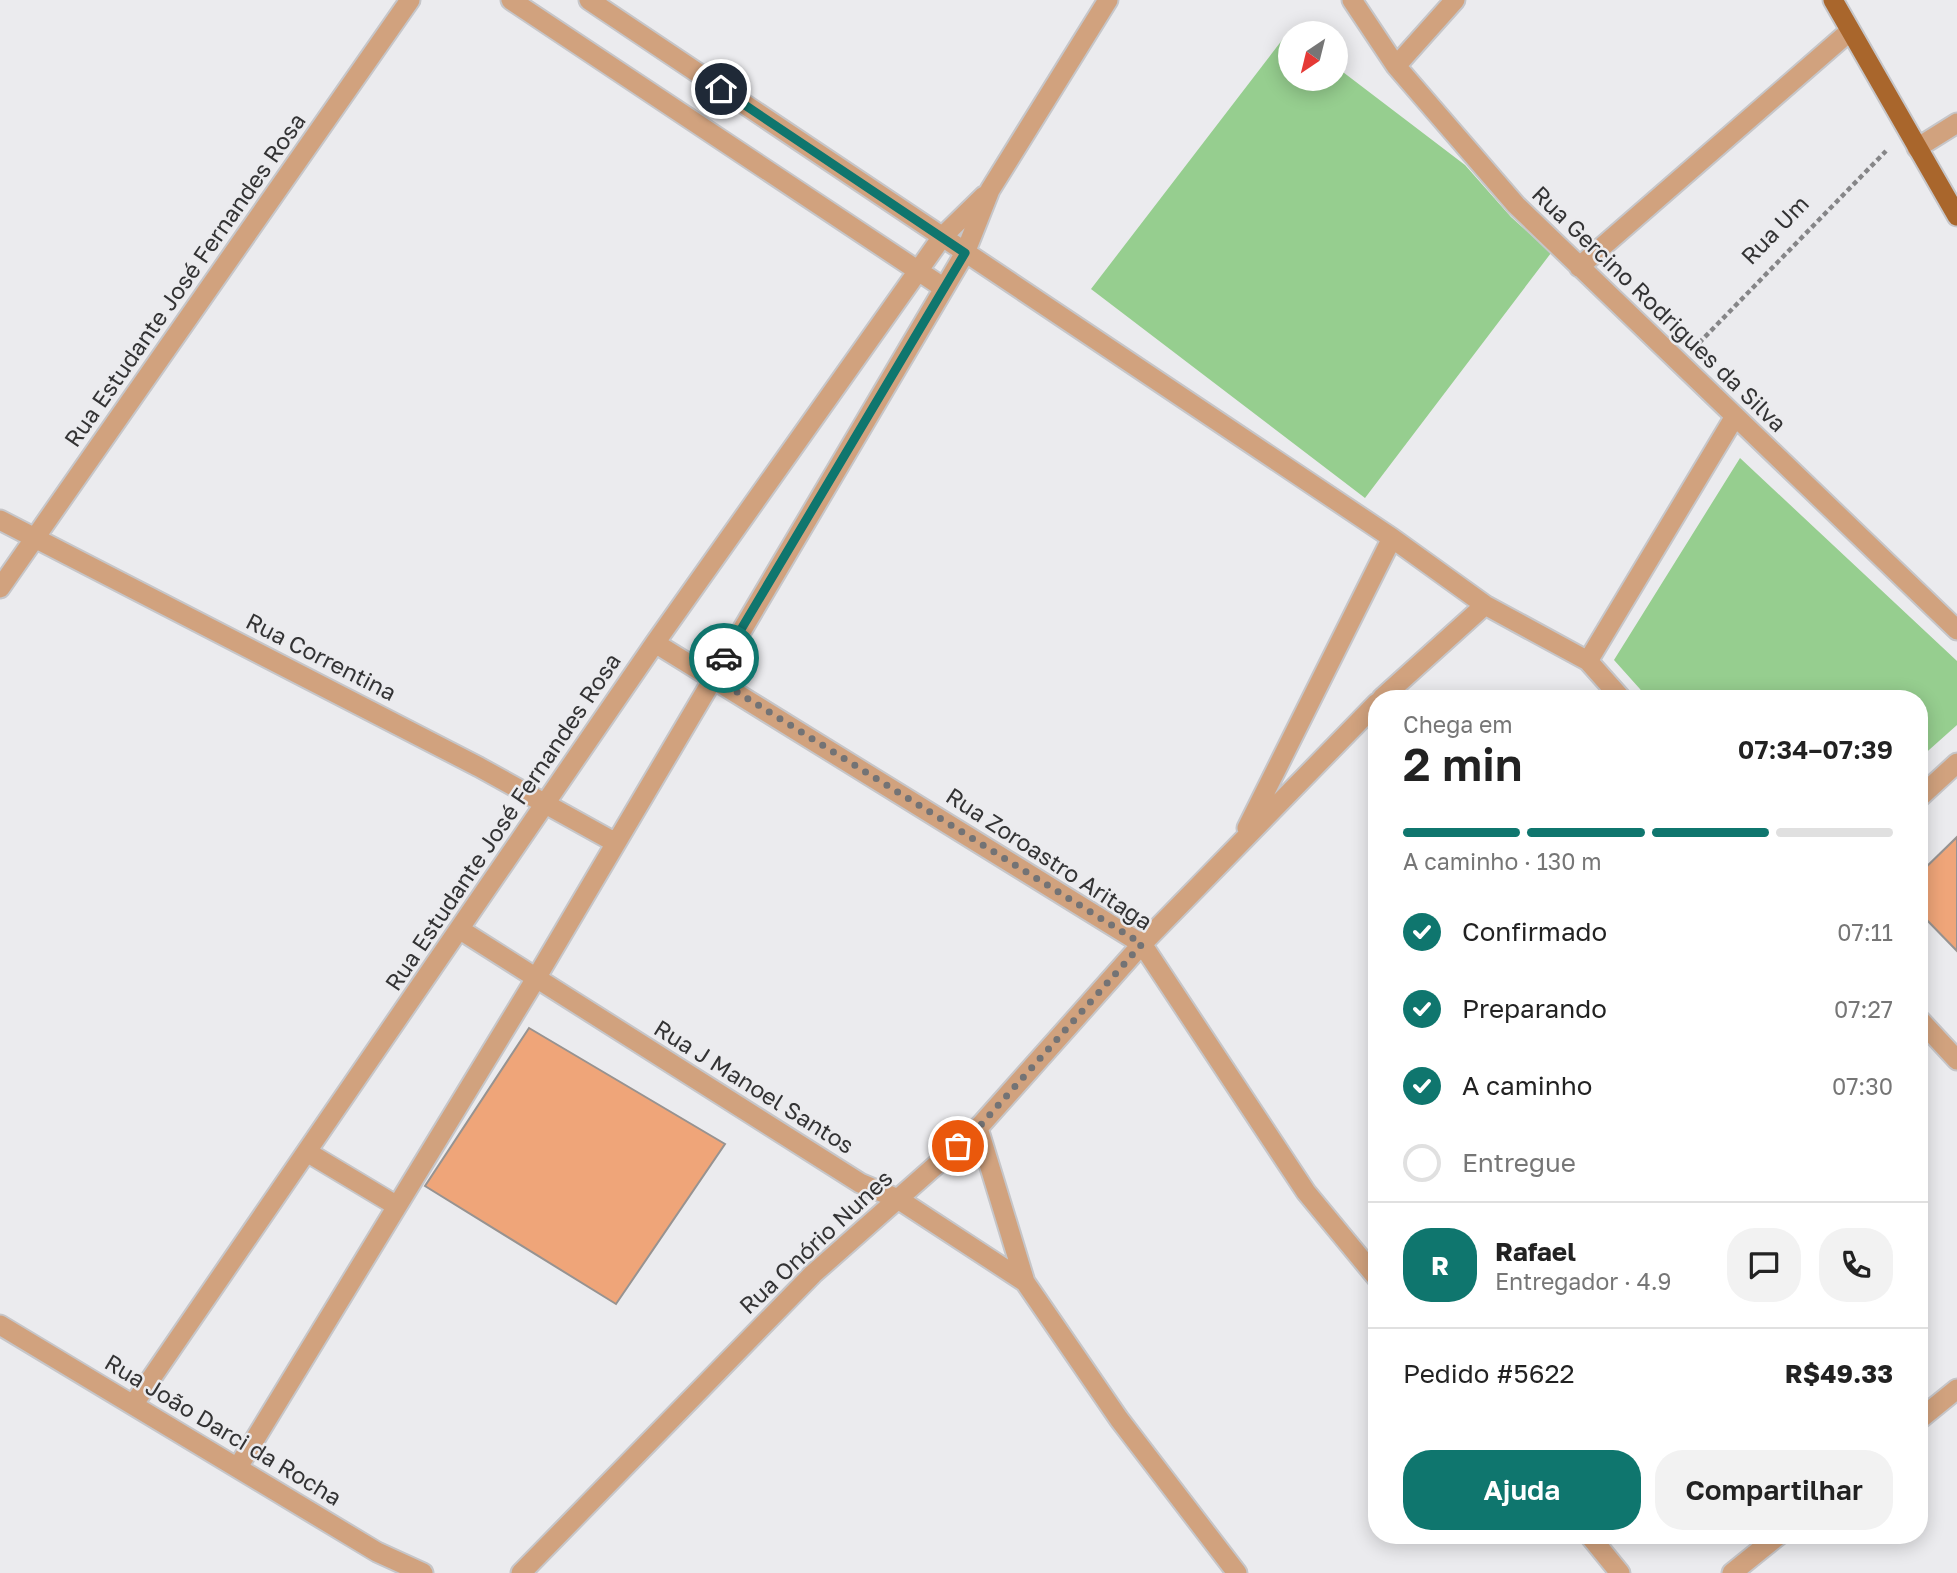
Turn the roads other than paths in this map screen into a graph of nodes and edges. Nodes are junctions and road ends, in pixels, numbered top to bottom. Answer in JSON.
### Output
{"nodes":[{"id":1,"x":410,"y":0,"type":"edge"},
{"id":2,"x":511,"y":0,"type":"edge"},
{"id":3,"x":589,"y":0,"type":"edge"},
{"id":4,"x":1108,"y":0,"type":"edge"},
{"id":5,"x":1352,"y":0,"type":"edge"},
{"id":6,"x":1455,"y":0,"type":"edge"},
{"id":7,"x":1833,"y":0,"type":"edge"},
{"id":8,"x":1850,"y":31,"type":"junction"},
{"id":9,"x":1396,"y":66,"type":"junction"},
{"id":10,"x":1957,"y":123,"type":"edge"},
{"id":11,"x":1917,"y":148,"type":"junction"},
{"id":12,"x":990,"y":190,"type":"junction"},
{"id":13,"x":1957,"y":216,"type":"edge"},
{"id":14,"x":942,"y":237,"type":"junction"},
{"id":15,"x":965,"y":253,"type":"junction"},
{"id":16,"x":1580,"y":267,"type":"junction"},
{"id":17,"x":918,"y":270,"type":"junction"},
{"id":18,"x":944,"y":288,"type":"junction"},
{"id":19,"x":1734,"y":418,"type":"junction"},
{"id":20,"x":0,"y":520,"type":"edge"},
{"id":21,"x":35,"y":537,"type":"junction"},
{"id":22,"x":1392,"y":538,"type":"junction"},
{"id":23,"x":0,"y":588,"type":"edge"},
{"id":24,"x":1485,"y":605,"type":"junction"},
{"id":25,"x":1957,"y":630,"type":"edge"},
{"id":26,"x":655,"y":643,"type":"junction"},
{"id":27,"x":1588,"y":661,"type":"junction"},
{"id":28,"x":713,"y":677,"type":"junction"},
{"id":29,"x":1391,"y":690,"type":"edge"},
{"id":30,"x":1614,"y":690,"type":"edge"},
{"id":31,"x":1368,"y":712,"type":"edge"},
{"id":32,"x":1957,"y":763,"type":"edge"},
{"id":33,"x":1928,"y":790,"type":"edge"},
{"id":34,"x":545,"y":802,"type":"junction"},
{"id":35,"x":616,"y":843,"type":"junction"},
{"id":36,"x":1238,"y":845,"type":"junction"},
{"id":37,"x":459,"y":929,"type":"junction"},
{"id":38,"x":1142,"y":944,"type":"junction"},
{"id":39,"x":535,"y":979,"type":"junction"},
{"id":40,"x":1928,"y":1029,"type":"edge"},
{"id":41,"x":1957,"y":1060,"type":"edge"},
{"id":42,"x":978,"y":1128,"type":"junction"},
{"id":43,"x":307,"y":1152,"type":"junction"},
{"id":44,"x":898,"y":1199,"type":"junction"},
{"id":45,"x":397,"y":1206,"type":"junction"},
{"id":46,"x":1368,"y":1267,"type":"edge"},
{"id":47,"x":1026,"y":1282,"type":"junction"},
{"id":48,"x":0,"y":1325,"type":"edge"},
{"id":49,"x":1957,"y":1389,"type":"edge"},
{"id":50,"x":133,"y":1405,"type":"junction"},
{"id":51,"x":1928,"y":1413,"type":"edge"},
{"id":52,"x":238,"y":1467,"type":"junction"},
{"id":53,"x":1596,"y":1544,"type":"edge"},
{"id":54,"x":1768,"y":1544,"type":"edge"},
{"id":55,"x":423,"y":1573,"type":"edge"},
{"id":56,"x":521,"y":1573,"type":"edge"},
{"id":57,"x":1237,"y":1573,"type":"edge"},
{"id":58,"x":1620,"y":1573,"type":"edge"},
{"id":59,"x":1732,"y":1573,"type":"edge"}],
"edges":[{"from":1,"to":21,"type":"street","name":"Rua Estudante José Fernandes Rosa"},
{"from":2,"to":17,"type":"street"},
{"from":3,"to":14,"type":"street"},
{"from":4,"to":12,"type":"street"},
{"from":5,"to":9,"type":"street","name":"Rua Gercino Rodrigues da Silva"},
{"from":6,"to":9,"type":"street"},
{"from":7,"to":8,"type":"main road"},
{"from":8,"to":11,"type":"main road"},
{"from":8,"to":16,"type":"street"},
{"from":9,"to":16,"type":"street","name":"Rua Gercino Rodrigues da Silva"},
{"from":10,"to":11,"type":"street"},
{"from":11,"to":13,"type":"main road"},
{"from":12,"to":14,"type":"street","name":"Rua Estudante José Fernandes Rosa"},
{"from":12,"to":15,"type":"street"},
{"from":14,"to":15,"type":"street"},
{"from":14,"to":17,"type":"street","name":"Rua Estudante José Fernandes Rosa"},
{"from":15,"to":18,"type":"street"},
{"from":15,"to":22,"type":"street"},
{"from":16,"to":19,"type":"street","name":"Rua Gercino Rodrigues da Silva"},
{"from":17,"to":18,"type":"street"},
{"from":17,"to":26,"type":"street","name":"Rua Estudante José Fernandes Rosa"},
{"from":18,"to":28,"type":"street"},
{"from":19,"to":25,"type":"street","name":"Rua Gercino Rodrigues da Silva"},
{"from":19,"to":27,"type":"street"},
{"from":20,"to":21,"type":"street","name":"Rua Correntina"},
{"from":21,"to":23,"type":"street","name":"Rua Estudante José Fernandes Rosa"},
{"from":21,"to":34,"type":"street","name":"Rua Correntina"},
{"from":22,"to":24,"type":"street"},
{"from":22,"to":36,"type":"street"},
{"from":24,"to":27,"type":"street"},
{"from":24,"to":29,"type":"street"},
{"from":26,"to":28,"type":"street","name":"Rua Zoroastro Aritaga"},
{"from":26,"to":34,"type":"street","name":"Rua Estudante José Fernandes Rosa"},
{"from":27,"to":30,"type":"street"},
{"from":28,"to":35,"type":"street"},
{"from":28,"to":38,"type":"street","name":"Rua Zoroastro Aritaga"},
{"from":31,"to":36,"type":"street","name":"Rua Onório Nunes"},
{"from":32,"to":33,"type":"street"},
{"from":34,"to":35,"type":"street","name":"Rua Correntina"},
{"from":34,"to":37,"type":"street","name":"Rua Estudante José Fernandes Rosa"},
{"from":35,"to":39,"type":"street"},
{"from":36,"to":38,"type":"street","name":"Rua Onório Nunes"},
{"from":37,"to":39,"type":"street","name":"Rua J Manoel Santos"},
{"from":37,"to":43,"type":"street","name":"Rua Estudante José Fernandes Rosa"},
{"from":38,"to":42,"type":"street","name":"Rua Onório Nunes"},
{"from":38,"to":46,"type":"street","name":"Rua Zoroastro Aritaga"},
{"from":39,"to":44,"type":"street","name":"Rua J Manoel Santos"},
{"from":39,"to":45,"type":"street"},
{"from":40,"to":41,"type":"street"},
{"from":42,"to":44,"type":"street","name":"Rua Onório Nunes"},
{"from":42,"to":47,"type":"street","name":"Rua J Manoel Santos"},
{"from":43,"to":45,"type":"street"},
{"from":43,"to":50,"type":"street","name":"Rua Estudante José Fernandes Rosa"},
{"from":44,"to":47,"type":"street","name":"Rua J Manoel Santos"},
{"from":44,"to":56,"type":"street","name":"Rua Onório Nunes"},
{"from":45,"to":52,"type":"street"},
{"from":47,"to":57,"type":"street","name":"Rua J Manoel Santos"},
{"from":48,"to":50,"type":"street","name":"Rua João Darci da Rocha"},
{"from":49,"to":51,"type":"street"},
{"from":50,"to":52,"type":"street","name":"Rua João Darci da Rocha"},
{"from":52,"to":55,"type":"street","name":"Rua João Darci da Rocha"},
{"from":53,"to":58,"type":"street"},
{"from":54,"to":59,"type":"street"}]}
